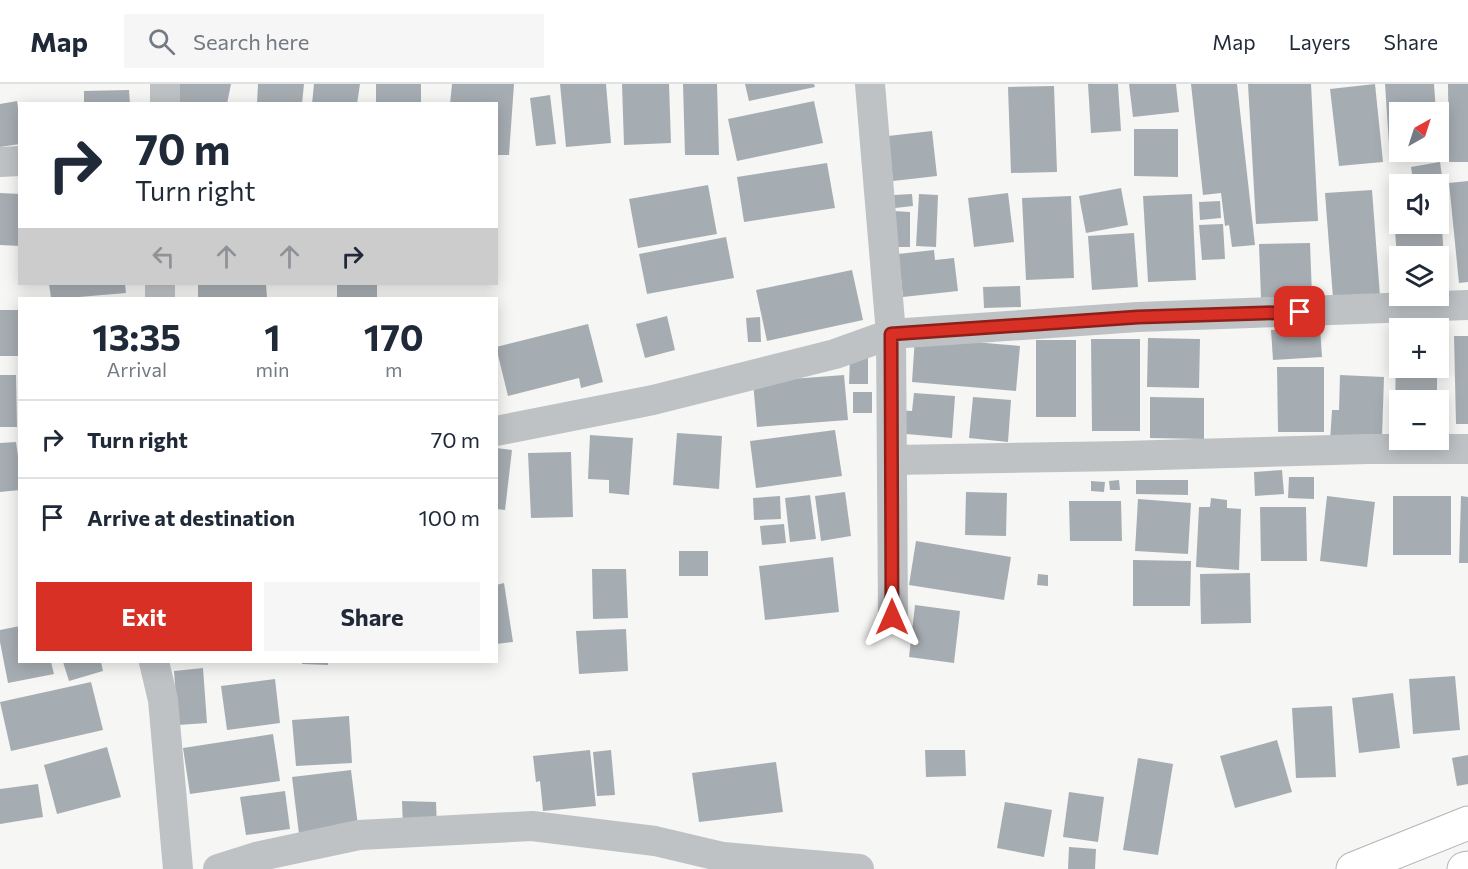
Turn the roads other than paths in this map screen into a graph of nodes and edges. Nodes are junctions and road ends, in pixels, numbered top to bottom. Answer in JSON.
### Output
{"nodes":[{"id":1,"x":165,"y":84,"type":"edge"},
{"id":2,"x":870,"y":84,"type":"edge"},
{"id":3,"x":165,"y":102,"type":"edge"},
{"id":4,"x":18,"y":161,"type":"edge"},
{"id":5,"x":0,"y":162,"type":"edge"},
{"id":6,"x":1468,"y":305,"type":"edge"},
{"id":7,"x":891,"y":334,"type":"junction"},
{"id":8,"x":498,"y":431,"type":"edge"},
{"id":9,"x":1468,"y":449,"type":"edge"},
{"id":10,"x":893,"y":460,"type":"junction"},
{"id":11,"x":892,"y":617,"type":"dead end"},
{"id":12,"x":154,"y":663,"type":"edge"},
{"id":13,"x":1468,"y":823,"type":"edge"},
{"id":14,"x":1468,"y":868,"type":"edge"},
{"id":15,"x":178,"y":869,"type":"edge"},
{"id":16,"x":218,"y":869,"type":"edge"},
{"id":17,"x":859,"y":869,"type":"edge"},
{"id":18,"x":1353,"y":869,"type":"edge"},
{"id":19,"x":1464,"y":869,"type":"edge"}],
"edges":[{"from":1,"to":3,"type":"street"},
{"from":2,"to":7,"type":"street"},
{"from":4,"to":5,"type":"street"},
{"from":6,"to":7,"type":"street"},
{"from":7,"to":8,"type":"street"},
{"from":7,"to":10,"type":"street"},
{"from":9,"to":10,"type":"street"},
{"from":10,"to":11,"type":"street"},
{"from":12,"to":15,"type":"street"},
{"from":13,"to":18,"type":"main road"},
{"from":14,"to":19,"type":"main road"},
{"from":16,"to":17,"type":"street"}]}
